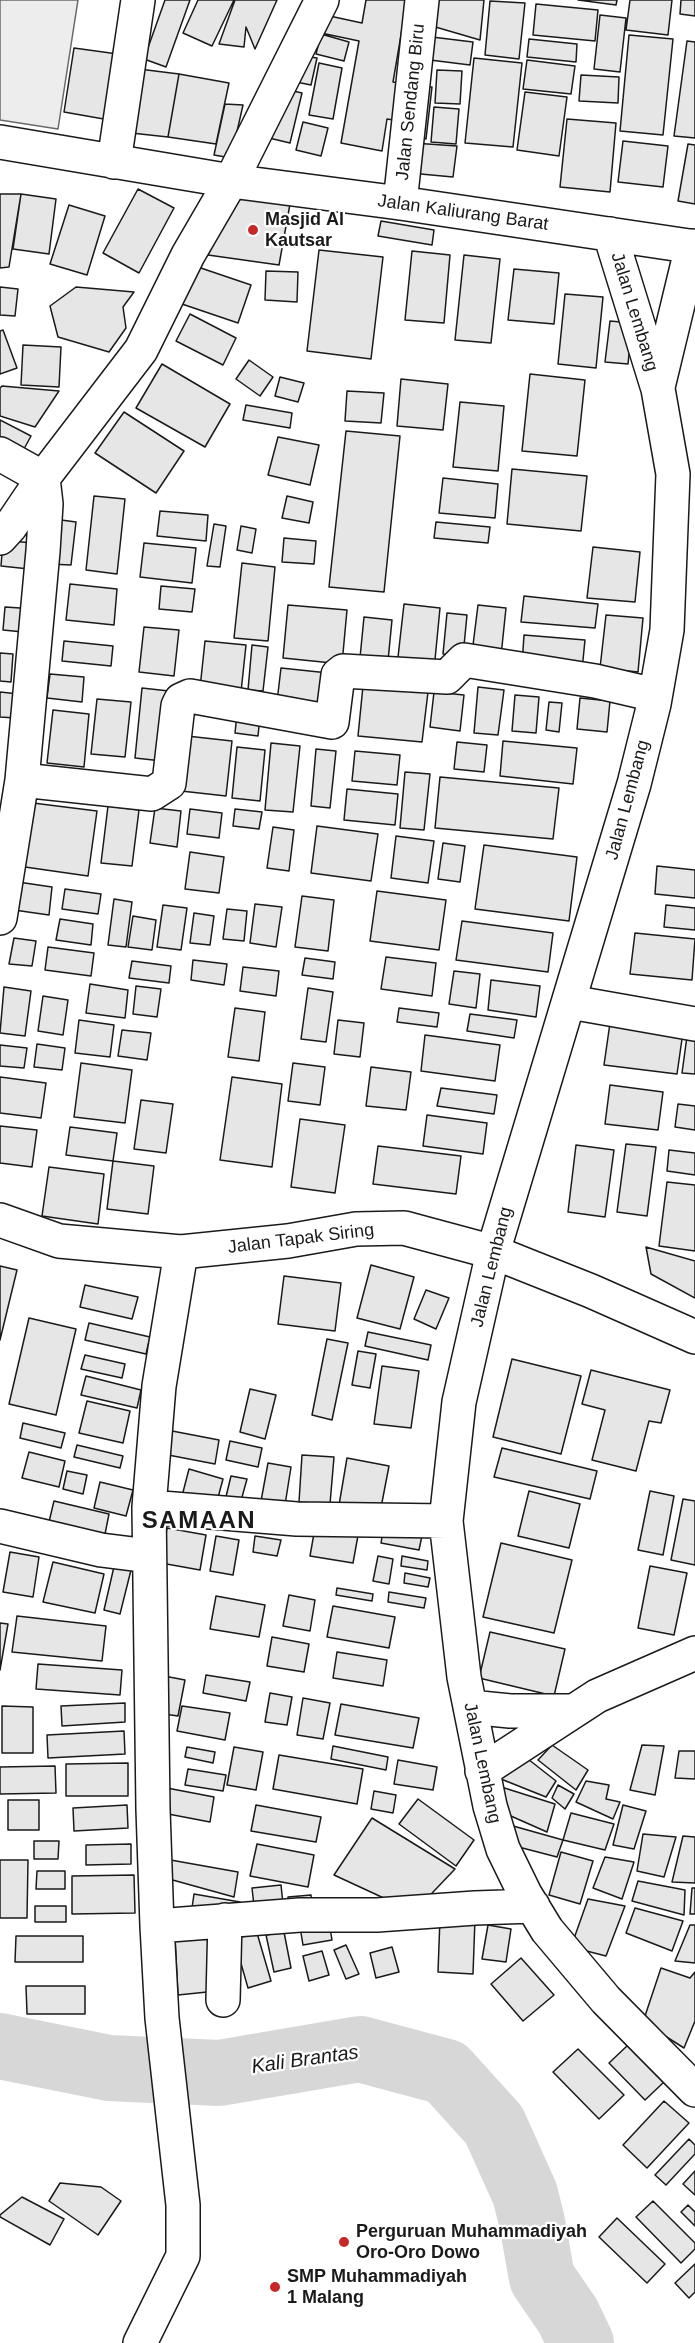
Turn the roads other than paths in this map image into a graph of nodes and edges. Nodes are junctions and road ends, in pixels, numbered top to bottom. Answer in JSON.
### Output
{"nodes":[{"id":1,"x":138,"y":0,"type":"edge"},
{"id":2,"x":322,"y":0,"type":"edge"},
{"id":3,"x":422,"y":0,"type":"edge"},
{"id":4,"x":0,"y":142,"type":"edge"},
{"id":5,"x":114,"y":162,"type":"junction"},
{"id":6,"x":231,"y":181,"type":"junction"},
{"id":7,"x":399,"y":203,"type":"junction"},
{"id":8,"x":610,"y":234,"type":"junction"},
{"id":9,"x":694,"y":247,"type":"edge"},
{"id":10,"x":658,"y":389,"type":"junction"},
{"id":11,"x":0,"y":454,"type":"edge"},
{"id":12,"x":684,"y":474,"type":"edge"},
{"id":13,"x":44,"y":478,"type":"junction"},
{"id":14,"x":0,"y":538,"type":"edge"},
{"id":15,"x":655,"y":695,"type":"junction"},
{"id":16,"x":22,"y":780,"type":"junction"},
{"id":17,"x":0,"y":918,"type":"edge"},
{"id":18,"x":570,"y":1002,"type":"junction"},
{"id":19,"x":695,"y":1024,"type":"edge"},
{"id":20,"x":0,"y":1220,"type":"edge"},
{"id":21,"x":181,"y":1252,"type":"junction"},
{"id":22,"x":493,"y":1252,"type":"junction"},
{"id":23,"x":695,"y":1337,"type":"edge"},
{"id":24,"x":149,"y":1507,"type":"junction"},
{"id":25,"x":446,"y":1521,"type":"junction"},
{"id":26,"x":0,"y":1526,"type":"edge"},
{"id":27,"x":149,"y":1556,"type":"junction"},
{"id":28,"x":695,"y":1653,"type":"edge"},
{"id":29,"x":470,"y":1707,"type":"junction"},
{"id":30,"x":573,"y":1711,"type":"junction"},
{"id":31,"x":483,"y":1771,"type":"junction"},
{"id":32,"x":533,"y":1906,"type":"junction"},
{"id":33,"x":225,"y":1920,"type":"junction"},
{"id":34,"x":157,"y":1926,"type":"junction"},
{"id":35,"x":223,"y":2000,"type":"dead end"},
{"id":36,"x":695,"y":2090,"type":"edge"},
{"id":37,"x":140,"y":2343,"type":"edge"}],
"edges":[{"from":1,"to":5,"type":"street"},
{"from":2,"to":6,"type":"street"},
{"from":3,"to":7,"type":"street","name":"Jalan Sendang Biru"},
{"from":4,"to":5,"type":"street","name":"Jalan Kaliurang Barat"},
{"from":5,"to":6,"type":"street","name":"Jalan Kaliurang Barat"},
{"from":6,"to":7,"type":"street","name":"Jalan Kaliurang Barat"},
{"from":6,"to":13,"type":"street"},
{"from":7,"to":8,"type":"street","name":"Jalan Kaliurang Barat"},
{"from":8,"to":9,"type":"street","name":"Jalan Kaliurang Barat"},
{"from":8,"to":10,"type":"street","name":"Jalan Lembang"},
{"from":9,"to":10,"type":"street","name":"Jalan Lembang"},
{"from":10,"to":12,"type":"street","name":"Jalan Lembang"},
{"from":11,"to":13,"type":"street"},
{"from":12,"to":15,"type":"street","name":"Jalan Lembang"},
{"from":13,"to":14,"type":"street"},
{"from":13,"to":16,"type":"street"},
{"from":15,"to":16,"type":"street"},
{"from":15,"to":18,"type":"street","name":"Jalan Lembang"},
{"from":16,"to":17,"type":"street"},
{"from":18,"to":19,"type":"street"},
{"from":18,"to":22,"type":"street","name":"Jalan Lembang"},
{"from":20,"to":21,"type":"street","name":"Jalan Tapak Siring"},
{"from":21,"to":22,"type":"street","name":"Jalan Tapak Siring"},
{"from":21,"to":24,"type":"street"},
{"from":22,"to":23,"type":"street","name":"Jalan Tapak Siring"},
{"from":22,"to":25,"type":"street","name":"Jalan Lembang"},
{"from":24,"to":25,"type":"street"},
{"from":24,"to":27,"type":"street"},
{"from":25,"to":29,"type":"street","name":"Jalan Lembang"},
{"from":26,"to":27,"type":"street"},
{"from":27,"to":34,"type":"street"},
{"from":28,"to":30,"type":"street"},
{"from":29,"to":30,"type":"street"},
{"from":29,"to":31,"type":"street","name":"Jalan Lembang"},
{"from":30,"to":31,"type":"street"},
{"from":31,"to":32,"type":"street","name":"Jalan Lembang"},
{"from":32,"to":33,"type":"street"},
{"from":32,"to":36,"type":"street","name":"Jalan Lembang"},
{"from":33,"to":34,"type":"street"},
{"from":33,"to":35,"type":"street"},
{"from":34,"to":37,"type":"street"}]}
